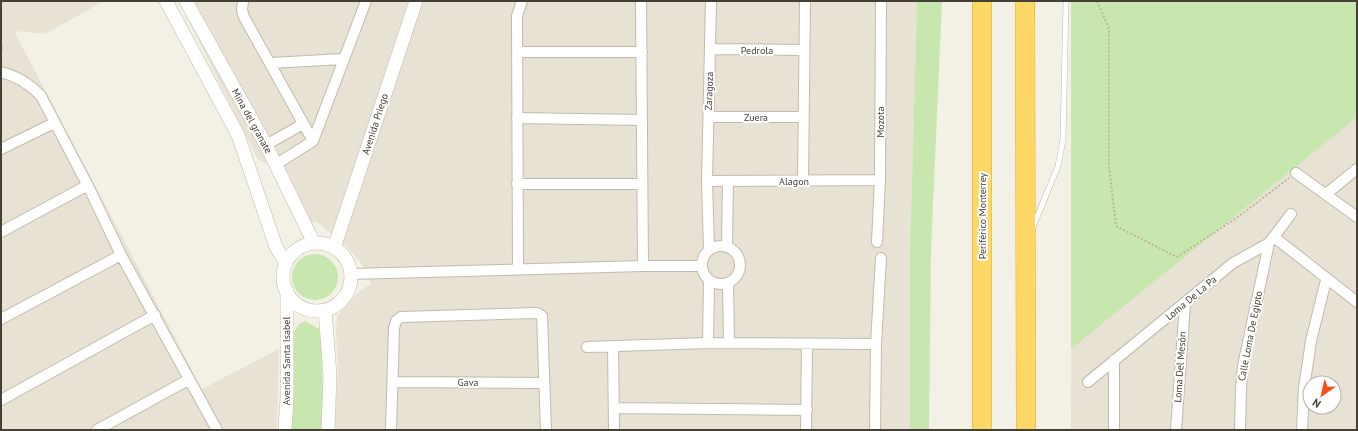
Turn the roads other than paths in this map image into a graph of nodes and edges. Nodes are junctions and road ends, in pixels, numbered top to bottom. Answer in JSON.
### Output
{"nodes":[{"id":1,"x":166,"y":1,"type":"edge"},
{"id":2,"x":186,"y":1,"type":"edge"},
{"id":3,"x":243,"y":1,"type":"edge"},
{"id":4,"x":366,"y":1,"type":"edge"},
{"id":5,"x":416,"y":1,"type":"edge"},
{"id":6,"x":522,"y":1,"type":"edge"},
{"id":7,"x":641,"y":1,"type":"edge"},
{"id":8,"x":711,"y":1,"type":"edge"},
{"id":9,"x":805,"y":1,"type":"edge"},
{"id":10,"x":881,"y":1,"type":"edge"},
{"id":11,"x":982,"y":1,"type":"edge"},
{"id":12,"x":1026,"y":1,"type":"edge"},
{"id":13,"x":1066,"y":1,"type":"edge"},
{"id":14,"x":711,"y":50,"type":"junction"},
{"id":15,"x":803,"y":50,"type":"junction"},
{"id":16,"x":517,"y":52,"type":"junction"},
{"id":17,"x":642,"y":52,"type":"junction"},
{"id":18,"x":344,"y":59,"type":"junction"},
{"id":19,"x":270,"y":64,"type":"junction"},
{"id":20,"x":1,"y":72,"type":"edge"},
{"id":21,"x":803,"y":116,"type":"junction"},
{"id":22,"x":709,"y":117,"type":"junction"},
{"id":23,"x":517,"y":118,"type":"junction"},
{"id":24,"x":642,"y":120,"type":"junction"},
{"id":25,"x":54,"y":123,"type":"junction"},
{"id":26,"x":303,"y":124,"type":"junction"},
{"id":27,"x":313,"y":141,"type":"junction"},
{"id":28,"x":266,"y":145,"type":"junction"},
{"id":29,"x":1,"y":149,"type":"edge"},
{"id":30,"x":275,"y":164,"type":"junction"},
{"id":31,"x":1357,"y":169,"type":"edge"},
{"id":32,"x":1296,"y":173,"type":"road end"},
{"id":33,"x":880,"y":180,"type":"junction"},
{"id":34,"x":707,"y":181,"type":"junction"},
{"id":35,"x":728,"y":181,"type":"junction"},
{"id":36,"x":803,"y":181,"type":"junction"},
{"id":37,"x":517,"y":184,"type":"junction"},
{"id":38,"x":642,"y":184,"type":"junction"},
{"id":39,"x":88,"y":185,"type":"junction"},
{"id":40,"x":1326,"y":194,"type":"junction"},
{"id":41,"x":1291,"y":214,"type":"dead end"},
{"id":42,"x":1357,"y":217,"type":"edge"},
{"id":43,"x":1,"y":232,"type":"edge"},
{"id":44,"x":1271,"y":240,"type":"junction"},
{"id":45,"x":877,"y":242,"type":"dead end"},
{"id":46,"x":314,"y":243,"type":"junction"},
{"id":47,"x":1026,"y":245,"type":"junction"},
{"id":48,"x":727,"y":246,"type":"junction"},
{"id":49,"x":334,"y":248,"type":"junction"},
{"id":50,"x":709,"y":249,"type":"junction"},
{"id":51,"x":121,"y":255,"type":"junction"},
{"id":52,"x":881,"y":258,"type":"dead end"},
{"id":53,"x":286,"y":263,"type":"junction"},
{"id":54,"x":643,"y":266,"type":"junction"},
{"id":55,"x":702,"y":266,"type":"junction"},
{"id":56,"x":518,"y":269,"type":"junction"},
{"id":57,"x":351,"y":274,"type":"junction"},
{"id":58,"x":709,"y":280,"type":"junction"},
{"id":59,"x":1326,"y":280,"type":"junction"},
{"id":60,"x":728,"y":283,"type":"junction"},
{"id":61,"x":287,"y":291,"type":"junction"},
{"id":62,"x":1357,"y":302,"type":"edge"},
{"id":63,"x":1185,"y":304,"type":"junction"},
{"id":64,"x":325,"y":310,"type":"junction"},
{"id":65,"x":155,"y":316,"type":"junction"},
{"id":66,"x":1,"y":319,"type":"edge"},
{"id":67,"x":708,"y":343,"type":"junction"},
{"id":68,"x":729,"y":343,"type":"junction"},
{"id":69,"x":807,"y":344,"type":"junction"},
{"id":70,"x":876,"y":344,"type":"junction"},
{"id":71,"x":613,"y":346,"type":"junction"},
{"id":72,"x":587,"y":347,"type":"dead end"},
{"id":73,"x":1114,"y":360,"type":"junction"},
{"id":74,"x":188,"y":380,"type":"junction"},
{"id":75,"x":393,"y":382,"type":"junction"},
{"id":76,"x":1088,"y":382,"type":"dead end"},
{"id":77,"x":543,"y":383,"type":"junction"},
{"id":78,"x":1,"y":400,"type":"edge"},
{"id":79,"x":614,"y":408,"type":"junction"},
{"id":80,"x":806,"y":410,"type":"junction"},
{"id":81,"x":97,"y":430,"type":"edge"},
{"id":82,"x":217,"y":430,"type":"edge"},
{"id":83,"x":285,"y":430,"type":"edge"},
{"id":84,"x":328,"y":430,"type":"edge"},
{"id":85,"x":390,"y":430,"type":"edge"},
{"id":86,"x":546,"y":430,"type":"edge"},
{"id":87,"x":614,"y":430,"type":"edge"},
{"id":88,"x":806,"y":430,"type":"edge"},
{"id":89,"x":875,"y":430,"type":"edge"},
{"id":90,"x":982,"y":430,"type":"edge"},
{"id":91,"x":1026,"y":430,"type":"edge"},
{"id":92,"x":1114,"y":430,"type":"edge"},
{"id":93,"x":1176,"y":430,"type":"edge"},
{"id":94,"x":1240,"y":430,"type":"edge"},
{"id":95,"x":1302,"y":430,"type":"edge"}],
"edges":[{"from":1,"to":53,"type":"street"},
{"from":2,"to":28,"type":"street","name":"Mina del granate"},
{"from":3,"to":19,"type":"street"},
{"from":4,"to":18,"type":"street"},
{"from":5,"to":49,"type":"street","name":"Avenida Priego"},
{"from":6,"to":16,"type":"street"},
{"from":7,"to":17,"type":"street"},
{"from":8,"to":14,"type":"street","name":"Zaragoza"},
{"from":9,"to":15,"type":"street"},
{"from":10,"to":33,"type":"street","name":"Mozota"},
{"from":11,"to":90,"type":"highway","name":"Periférico Monterrey"},
{"from":12,"to":47,"type":"highway"},
{"from":13,"to":47,"type":"lane"},
{"from":14,"to":15,"type":"street","name":"Pedrola"},
{"from":14,"to":22,"type":"street","name":"Zaragoza"},
{"from":15,"to":21,"type":"street"},
{"from":16,"to":17,"type":"street"},
{"from":16,"to":23,"type":"street"},
{"from":17,"to":24,"type":"street"},
{"from":18,"to":19,"type":"street"},
{"from":18,"to":27,"type":"street"},
{"from":19,"to":26,"type":"street"},
{"from":20,"to":25,"type":"street"},
{"from":21,"to":22,"type":"street","name":"Zuera"},
{"from":21,"to":36,"type":"street"},
{"from":22,"to":34,"type":"street","name":"Zaragoza"},
{"from":23,"to":24,"type":"street"},
{"from":23,"to":37,"type":"street"},
{"from":24,"to":38,"type":"street"},
{"from":25,"to":29,"type":"street"},
{"from":25,"to":39,"type":"street"},
{"from":26,"to":27,"type":"street"},
{"from":26,"to":28,"type":"street"},
{"from":27,"to":30,"type":"street"},
{"from":28,"to":30,"type":"street","name":"Mina del granate"},
{"from":30,"to":46,"type":"street","name":"Mina del granate"},
{"from":31,"to":40,"type":"street"},
{"from":32,"to":40,"type":"street"},
{"from":33,"to":36,"type":"street","name":"Alagon"},
{"from":33,"to":45,"type":"street","name":"Mozota"},
{"from":34,"to":35,"type":"street","name":"Alagon"},
{"from":34,"to":50,"type":"street","name":"Zaragoza"},
{"from":35,"to":36,"type":"street","name":"Alagon"},
{"from":35,"to":48,"type":"street"},
{"from":37,"to":38,"type":"street"},
{"from":37,"to":56,"type":"street"},
{"from":38,"to":54,"type":"street"},
{"from":39,"to":43,"type":"street"},
{"from":39,"to":51,"type":"street"},
{"from":40,"to":42,"type":"street"},
{"from":41,"to":44,"type":"street","name":"Loma De La Pa"},
{"from":44,"to":59,"type":"street"},
{"from":44,"to":63,"type":"street","name":"Loma De La Pa"},
{"from":44,"to":94,"type":"street","name":"Calle Loma De Egipto"},
{"from":46,"to":49,"type":"street"},
{"from":46,"to":53,"type":"street"},
{"from":47,"to":91,"type":"highway"},
{"from":48,"to":50,"type":"street"},
{"from":48,"to":60,"type":"street"},
{"from":49,"to":57,"type":"street"},
{"from":50,"to":55,"type":"street"},
{"from":51,"to":65,"type":"street"},
{"from":51,"to":66,"type":"street"},
{"from":52,"to":70,"type":"street"},
{"from":53,"to":61,"type":"street"},
{"from":54,"to":55,"type":"street"},
{"from":54,"to":56,"type":"street"},
{"from":55,"to":58,"type":"street"},
{"from":56,"to":57,"type":"street"},
{"from":57,"to":64,"type":"street"},
{"from":58,"to":60,"type":"street"},
{"from":58,"to":67,"type":"street"},
{"from":59,"to":62,"type":"street"},
{"from":59,"to":95,"type":"street"},
{"from":60,"to":68,"type":"street"},
{"from":61,"to":64,"type":"street"},
{"from":61,"to":83,"type":"street","name":"Avenida Santa Isabel"},
{"from":63,"to":73,"type":"street","name":"Loma De La Pa"},
{"from":63,"to":93,"type":"street","name":"Loma Del Mesón"},
{"from":64,"to":84,"type":"street"},
{"from":65,"to":74,"type":"street"},
{"from":65,"to":78,"type":"street"},
{"from":67,"to":68,"type":"street"},
{"from":67,"to":71,"type":"street"},
{"from":68,"to":69,"type":"street"},
{"from":69,"to":70,"type":"street"},
{"from":69,"to":80,"type":"street"},
{"from":70,"to":89,"type":"street"},
{"from":71,"to":72,"type":"street"},
{"from":71,"to":79,"type":"street"},
{"from":73,"to":76,"type":"street","name":"Loma De La Pa"},
{"from":73,"to":92,"type":"street"},
{"from":74,"to":81,"type":"street"},
{"from":74,"to":82,"type":"street"},
{"from":75,"to":77,"type":"street","name":"Gava"},
{"from":75,"to":77,"type":"street"},
{"from":75,"to":85,"type":"street"},
{"from":77,"to":86,"type":"street"},
{"from":79,"to":80,"type":"street"},
{"from":79,"to":87,"type":"street"},
{"from":80,"to":88,"type":"street"}]}
